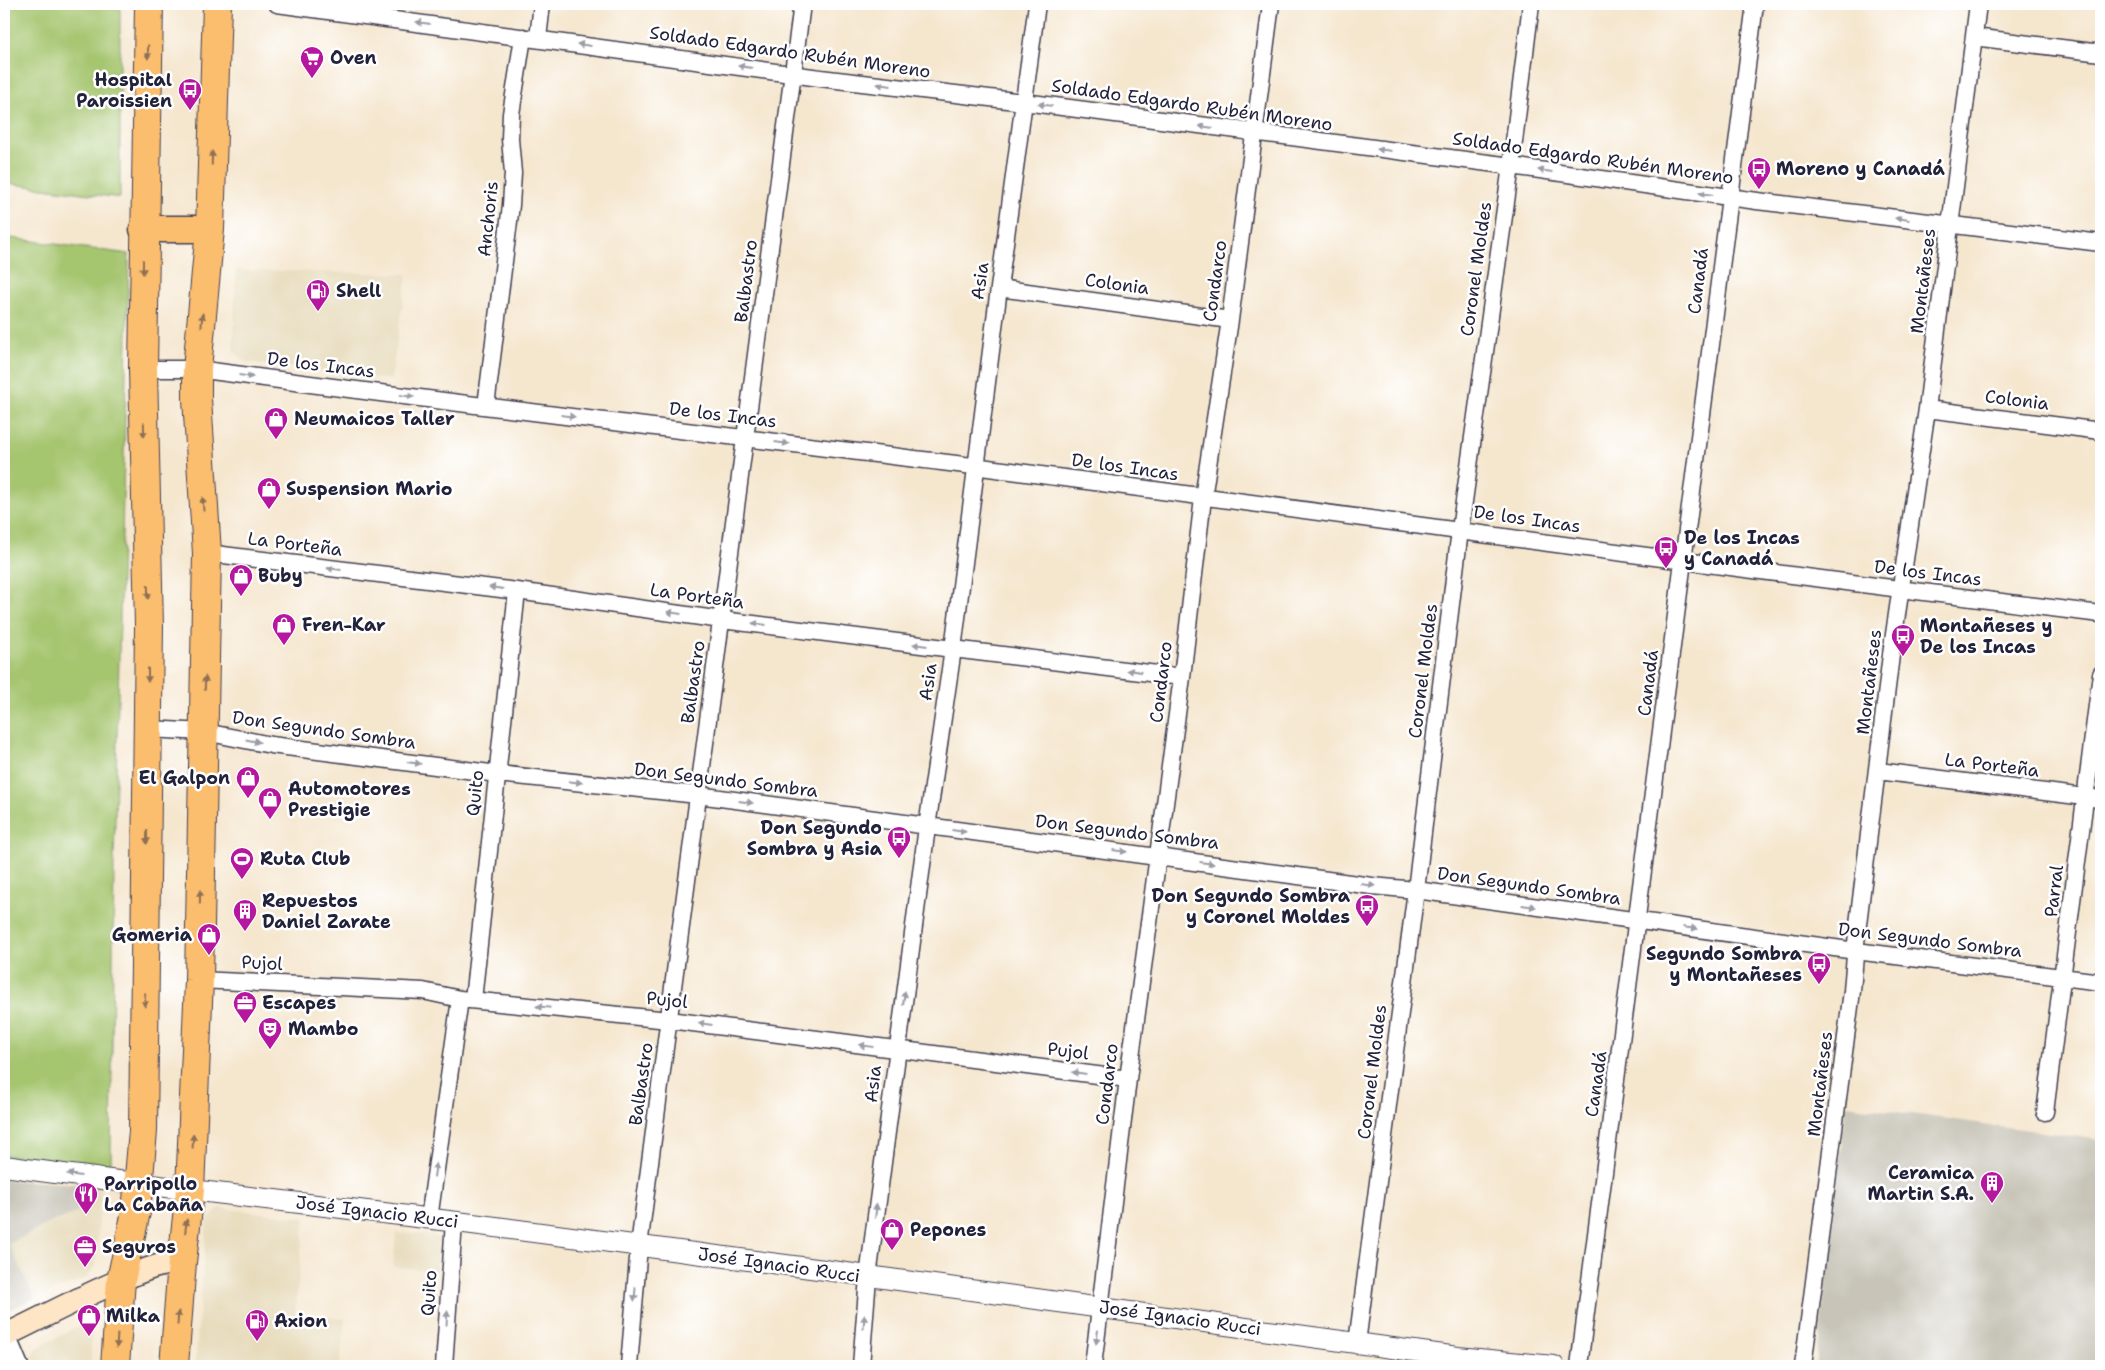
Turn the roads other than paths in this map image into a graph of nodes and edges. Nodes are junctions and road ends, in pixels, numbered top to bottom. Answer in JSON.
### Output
{"nodes":[{"id":1,"x":149,"y":4,"type":"edge"},
{"id":2,"x":217,"y":4,"type":"edge"},
{"id":3,"x":277,"y":4,"type":"edge"},
{"id":4,"x":542,"y":4,"type":"edge"},
{"id":5,"x":802,"y":4,"type":"edge"},
{"id":6,"x":1037,"y":4,"type":"edge"},
{"id":7,"x":1271,"y":4,"type":"edge"},
{"id":8,"x":1530,"y":4,"type":"edge"},
{"id":9,"x":1754,"y":4,"type":"edge"},
{"id":10,"x":1978,"y":4,"type":"edge"},
{"id":11,"x":531,"y":37,"type":"junction"},
{"id":12,"x":1974,"y":37,"type":"junction"},
{"id":13,"x":2101,"y":53,"type":"edge"},
{"id":14,"x":793,"y":74,"type":"junction"},
{"id":15,"x":1024,"y":102,"type":"junction"},
{"id":16,"x":1254,"y":134,"type":"junction"},
{"id":17,"x":1511,"y":166,"type":"junction"},
{"id":18,"x":1728,"y":197,"type":"junction"},
{"id":19,"x":1950,"y":225,"type":"junction"},
{"id":20,"x":210,"y":229,"type":"junction"},
{"id":21,"x":144,"y":230,"type":"junction"},
{"id":22,"x":2101,"y":243,"type":"edge"},
{"id":23,"x":999,"y":288,"type":"junction"},
{"id":24,"x":1230,"y":320,"type":"junction"},
{"id":25,"x":142,"y":369,"type":"junction"},
{"id":26,"x":197,"y":369,"type":"junction"},
{"id":27,"x":486,"y":406,"type":"junction"},
{"id":28,"x":1927,"y":409,"type":"junction"},
{"id":29,"x":2101,"y":431,"type":"edge"},
{"id":30,"x":746,"y":438,"type":"junction"},
{"id":31,"x":976,"y":467,"type":"junction"},
{"id":32,"x":1203,"y":498,"type":"junction"},
{"id":33,"x":1460,"y":530,"type":"junction"},
{"id":34,"x":206,"y":553,"type":"junction"},
{"id":35,"x":1684,"y":560,"type":"junction"},
{"id":36,"x":1901,"y":590,"type":"junction"},
{"id":37,"x":517,"y":591,"type":"junction"},
{"id":38,"x":2101,"y":614,"type":"edge"},
{"id":39,"x":722,"y":620,"type":"junction"},
{"id":40,"x":953,"y":649,"type":"junction"},
{"id":41,"x":2101,"y":674,"type":"edge"},
{"id":42,"x":1182,"y":676,"type":"junction"},
{"id":43,"x":152,"y":729,"type":"junction"},
{"id":44,"x":205,"y":732,"type":"junction"},
{"id":45,"x":1878,"y":771,"type":"junction"},
{"id":46,"x":498,"y":774,"type":"junction"},
{"id":47,"x":698,"y":795,"type":"junction"},
{"id":48,"x":2093,"y":798,"type":"edge"},
{"id":49,"x":927,"y":827,"type":"junction"},
{"id":50,"x":1158,"y":856,"type":"junction"},
{"id":51,"x":1416,"y":890,"type":"junction"},
{"id":52,"x":1637,"y":921,"type":"junction"},
{"id":53,"x":1856,"y":951,"type":"junction"},
{"id":54,"x":2063,"y":977,"type":"junction"},
{"id":55,"x":199,"y":980,"type":"junction"},
{"id":56,"x":2101,"y":982,"type":"edge"},
{"id":57,"x":466,"y":999,"type":"junction"},
{"id":58,"x":669,"y":1020,"type":"junction"},
{"id":59,"x":898,"y":1050,"type":"junction"},
{"id":60,"x":1128,"y":1079,"type":"junction"},
{"id":61,"x":2045,"y":1112,"type":"dead end"},
{"id":62,"x":4,"y":1166,"type":"edge"},
{"id":63,"x":139,"y":1185,"type":"junction"},
{"id":64,"x":190,"y":1190,"type":"junction"},
{"id":65,"x":428,"y":1219,"type":"junction"},
{"id":66,"x":454,"y":1222,"type":"junction"},
{"id":67,"x":639,"y":1246,"type":"junction"},
{"id":68,"x":182,"y":1262,"type":"junction"},
{"id":69,"x":868,"y":1277,"type":"junction"},
{"id":70,"x":121,"y":1280,"type":"junction"},
{"id":71,"x":1101,"y":1307,"type":"junction"},
{"id":72,"x":5,"y":1333,"type":"edge"},
{"id":73,"x":1357,"y":1343,"type":"junction"},
{"id":74,"x":1458,"y":1361,"type":"edge"},
{"id":75,"x":20,"y":1366,"type":"edge"},
{"id":76,"x":115,"y":1366,"type":"edge"},
{"id":77,"x":174,"y":1366,"type":"edge"},
{"id":78,"x":444,"y":1366,"type":"edge"},
{"id":79,"x":628,"y":1366,"type":"edge"},
{"id":80,"x":861,"y":1366,"type":"edge"},
{"id":81,"x":1093,"y":1366,"type":"edge"},
{"id":82,"x":1554,"y":1366,"type":"edge"},
{"id":83,"x":1579,"y":1366,"type":"edge"},
{"id":84,"x":1803,"y":1366,"type":"edge"}],
"edges":[{"from":1,"to":21,"type":"highway","one_way":true},
{"from":20,"to":2,"type":"highway","one_way":true},
{"from":11,"to":3,"type":"street","name":"Soldado Edgardo Rubén Moreno","one_way":true},
{"from":4,"to":11,"type":"street","name":"Anchoris"},
{"from":5,"to":14,"type":"street","name":"Balbastro"},
{"from":6,"to":15,"type":"street","name":"Asia"},
{"from":7,"to":16,"type":"street","name":"Condarco"},
{"from":8,"to":17,"type":"street","name":"Coronel Moldes"},
{"from":9,"to":18,"type":"street","name":"Canadá"},
{"from":10,"to":12,"type":"street","name":"Montañeses"},
{"from":14,"to":11,"type":"street","name":"Soldado Edgardo Rubén Moreno","one_way":true},
{"from":11,"to":27,"type":"street","name":"Anchoris"},
{"from":12,"to":13,"type":"street"},
{"from":12,"to":19,"type":"street","name":"Montañeses"},
{"from":15,"to":14,"type":"street","name":"Soldado Edgardo Rubén Moreno","one_way":true},
{"from":14,"to":30,"type":"street","name":"Balbastro"},
{"from":16,"to":15,"type":"street","name":"Soldado Edgardo Rubén Moreno","one_way":true},
{"from":15,"to":23,"type":"street","name":"Asia"},
{"from":17,"to":16,"type":"street","name":"Soldado Edgardo Rubén Moreno","one_way":true},
{"from":16,"to":24,"type":"street","name":"Condarco"},
{"from":18,"to":17,"type":"street","name":"Soldado Edgardo Rubén Moreno","one_way":true},
{"from":17,"to":33,"type":"street","name":"Coronel Moldes"},
{"from":19,"to":18,"type":"street","name":"Soldado Edgardo Rubén Moreno","one_way":true},
{"from":18,"to":35,"type":"street","name":"Canadá"},
{"from":19,"to":22,"type":"street","name":"Soldado Edgardo Rubén Moreno"},
{"from":19,"to":28,"type":"street","name":"Montañeses"},
{"from":20,"to":21,"type":"main road"},
{"from":26,"to":20,"type":"highway","one_way":true},
{"from":21,"to":25,"type":"highway","one_way":true},
{"from":23,"to":24,"type":"street","name":"Colonia"},
{"from":23,"to":31,"type":"street","name":"Asia"},
{"from":24,"to":32,"type":"street","name":"Condarco"},
{"from":25,"to":26,"type":"street","name":"De los Incas"},
{"from":25,"to":43,"type":"highway","one_way":true},
{"from":26,"to":27,"type":"street","name":"De los Incas","one_way":true},
{"from":34,"to":26,"type":"highway","one_way":true},
{"from":27,"to":30,"type":"street","name":"De los Incas","one_way":true},
{"from":28,"to":29,"type":"street","name":"Colonia"},
{"from":28,"to":36,"type":"street","name":"Montañeses"},
{"from":30,"to":31,"type":"street","name":"De los Incas","one_way":true},
{"from":30,"to":39,"type":"street","name":"Balbastro"},
{"from":31,"to":32,"type":"street","name":"De los Incas"},
{"from":31,"to":40,"type":"street","name":"Asia"},
{"from":32,"to":33,"type":"street","name":"De los Incas"},
{"from":32,"to":42,"type":"street","name":"Condarco"},
{"from":33,"to":35,"type":"street","name":"De los Incas"},
{"from":33,"to":51,"type":"street","name":"Coronel Moldes"},
{"from":37,"to":34,"type":"street","name":"La Porteña","one_way":true},
{"from":44,"to":34,"type":"highway","one_way":true},
{"from":35,"to":36,"type":"street","name":"De los Incas"},
{"from":35,"to":52,"type":"street","name":"Canadá"},
{"from":36,"to":38,"type":"street","name":"De los Incas"},
{"from":36,"to":45,"type":"street","name":"Montañeses"},
{"from":39,"to":37,"type":"street","name":"La Porteña","one_way":true},
{"from":37,"to":46,"type":"street","name":"Quito"},
{"from":40,"to":39,"type":"street","name":"La Porteña","one_way":true},
{"from":39,"to":47,"type":"street","name":"Balbastro"},
{"from":42,"to":40,"type":"street","name":"La Porteña","one_way":true},
{"from":40,"to":49,"type":"street","name":"Asia"},
{"from":41,"to":48,"type":"street","name":"Parral"},
{"from":42,"to":50,"type":"street","name":"Condarco"},
{"from":43,"to":44,"type":"street","name":"Don Segundo Sombra"},
{"from":43,"to":63,"type":"highway","one_way":true},
{"from":44,"to":46,"type":"street","name":"Don Segundo Sombra","one_way":true},
{"from":55,"to":44,"type":"highway","one_way":true},
{"from":45,"to":48,"type":"street","name":"La Porteña"},
{"from":45,"to":53,"type":"street","name":"Montañeses"},
{"from":46,"to":47,"type":"street","name":"Don Segundo Sombra","one_way":true},
{"from":46,"to":57,"type":"street","name":"Quito"},
{"from":47,"to":49,"type":"street","name":"Don Segundo Sombra","one_way":true},
{"from":47,"to":58,"type":"street","name":"Balbastro"},
{"from":48,"to":54,"type":"street","name":"Parral"},
{"from":49,"to":50,"type":"street","name":"Don Segundo Sombra","one_way":true},
{"from":59,"to":49,"type":"street","name":"Asia","one_way":true},
{"from":50,"to":51,"type":"street","name":"Don Segundo Sombra","one_way":true},
{"from":50,"to":60,"type":"street","name":"Condarco"},
{"from":51,"to":52,"type":"street","name":"Don Segundo Sombra","one_way":true},
{"from":51,"to":73,"type":"street","name":"Coronel Moldes"},
{"from":52,"to":53,"type":"street","name":"Don Segundo Sombra","one_way":true},
{"from":52,"to":83,"type":"street","name":"Canadá"},
{"from":53,"to":54,"type":"street","name":"Don Segundo Sombra"},
{"from":53,"to":84,"type":"street","name":"Montañeses"},
{"from":54,"to":56,"type":"street","name":"Don Segundo Sombra"},
{"from":54,"to":61,"type":"street","name":"Parral"},
{"from":55,"to":57,"type":"street","name":"Pujol"},
{"from":64,"to":55,"type":"highway","one_way":true},
{"from":58,"to":57,"type":"street","name":"Pujol","one_way":true},
{"from":65,"to":57,"type":"street","name":"Quito","one_way":true},
{"from":59,"to":58,"type":"street","name":"Pujol","one_way":true},
{"from":58,"to":67,"type":"street","name":"Balbastro"},
{"from":60,"to":59,"type":"street","name":"Pujol","one_way":true},
{"from":69,"to":59,"type":"street","name":"Asia","one_way":true},
{"from":60,"to":71,"type":"street","name":"Condarco"},
{"from":63,"to":62,"type":"street","name":"José Ignacio Rucci","one_way":true},
{"from":63,"to":64,"type":"street","name":"José Ignacio Rucci"},
{"from":63,"to":70,"type":"highway"},
{"from":64,"to":65,"type":"street","name":"José Ignacio Rucci"},
{"from":68,"to":64,"type":"highway","one_way":true},
{"from":65,"to":66,"type":"street","name":"José Ignacio Rucci"},
{"from":66,"to":67,"type":"street","name":"José Ignacio Rucci"},
{"from":78,"to":66,"type":"street","name":"Quito","one_way":true},
{"from":67,"to":69,"type":"street","name":"José Ignacio Rucci"},
{"from":67,"to":79,"type":"street","name":"Balbastro","one_way":true},
{"from":68,"to":70,"type":"main road"},
{"from":77,"to":68,"type":"highway","one_way":true},
{"from":69,"to":71,"type":"street","name":"José Ignacio Rucci"},
{"from":80,"to":69,"type":"street","name":"Asia","one_way":true},
{"from":70,"to":72,"type":"main road"},
{"from":70,"to":76,"type":"highway","one_way":true},
{"from":71,"to":73,"type":"street","name":"José Ignacio Rucci"},
{"from":71,"to":81,"type":"street","name":"Condarco","one_way":true},
{"from":72,"to":75,"type":"street"},
{"from":73,"to":74,"type":"street","name":"José Ignacio Rucci"},
{"from":74,"to":82,"type":"street","name":"José Ignacio Rucci"}]}
